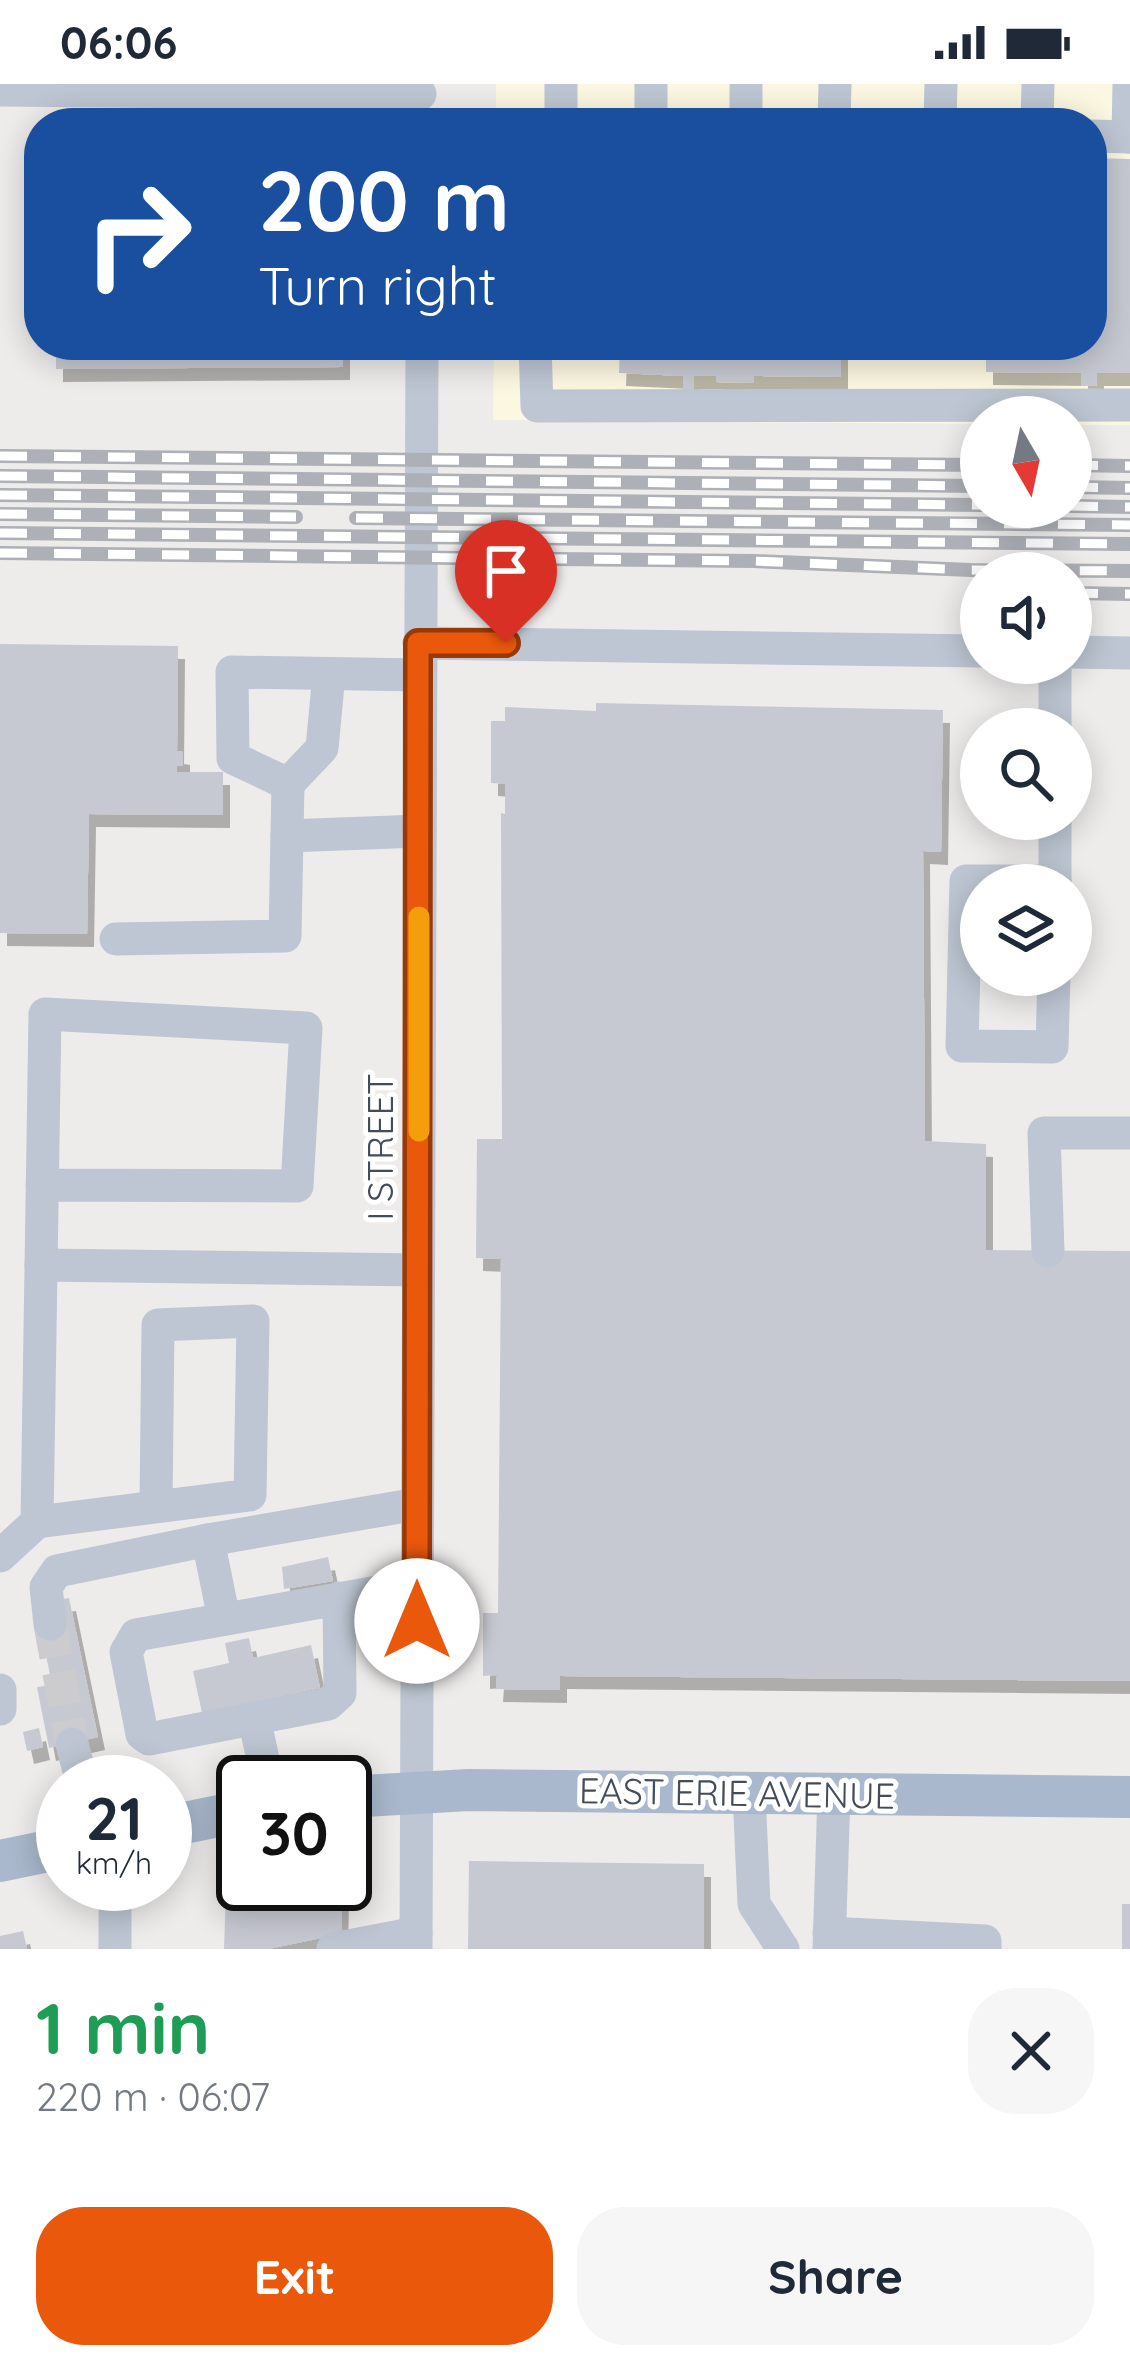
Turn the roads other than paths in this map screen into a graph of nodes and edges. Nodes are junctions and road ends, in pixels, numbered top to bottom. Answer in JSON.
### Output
{"nodes":[{"id":1,"x":1129,"y":84,"type":"edge"},
{"id":2,"x":0,"y":90,"type":"edge"},
{"id":3,"x":420,"y":100,"type":"edge"},
{"id":4,"x":1129,"y":136,"type":"edge"},
{"id":5,"x":422,"y":360,"type":"edge"},
{"id":6,"x":535,"y":360,"type":"edge"},
{"id":7,"x":1130,"y":405,"type":"edge"},
{"id":8,"x":960,"y":651,"type":"edge"},
{"id":9,"x":1092,"y":652,"type":"edge"},
{"id":10,"x":1130,"y":653,"type":"edge"},
{"id":11,"x":419,"y":659,"type":"junction"},
{"id":12,"x":329,"y":674,"type":"junction"},
{"id":13,"x":288,"y":784,"type":"junction"},
{"id":14,"x":420,"y":831,"type":"junction"},
{"id":15,"x":287,"y":836,"type":"junction"},
{"id":16,"x":116,"y":939,"type":"dead end"},
{"id":17,"x":963,"y":996,"type":"edge"},
{"id":18,"x":1053,"y":996,"type":"edge"},
{"id":19,"x":1130,"y":1132,"type":"edge"},
{"id":20,"x":42,"y":1185,"type":"junction"},
{"id":21,"x":1048,"y":1251,"type":"dead end"},
{"id":22,"x":41,"y":1265,"type":"junction"},
{"id":23,"x":418,"y":1270,"type":"junction"},
{"id":24,"x":418,"y":1504,"type":"junction"},
{"id":25,"x":156,"y":1506,"type":"junction"},
{"id":26,"x":37,"y":1522,"type":"junction"},
{"id":27,"x":208,"y":1540,"type":"junction"},
{"id":28,"x":0,"y":1556,"type":"edge"},
{"id":29,"x":417,"y":1585,"type":"junction"},
{"id":30,"x":339,"y":1598,"type":"junction"},
{"id":31,"x":224,"y":1619,"type":"junction"},
{"id":32,"x":50,"y":1624,"type":"tunnel mouth"},
{"id":33,"x":0,"y":1690,"type":"edge"},
{"id":34,"x":0,"y":1709,"type":"edge"},
{"id":35,"x":254,"y":1718,"type":"junction"},
{"id":36,"x":72,"y":1744,"type":"tunnel mouth"},
{"id":37,"x":75,"y":1755,"type":"edge"},
{"id":38,"x":262,"y":1755,"type":"edge"},
{"id":39,"x":417,"y":1792,"type":"junction"},
{"id":40,"x":749,"y":1793,"type":"junction"},
{"id":41,"x":834,"y":1794,"type":"junction"},
{"id":42,"x":372,"y":1795,"type":"edge"},
{"id":43,"x":1130,"y":1797,"type":"edge"},
{"id":44,"x":36,"y":1854,"type":"edge"},
{"id":45,"x":0,"y":1861,"type":"edge"},
{"id":46,"x":115,"y":1911,"type":"edge"},
{"id":47,"x":416,"y":1941,"type":"edge"},
{"id":48,"x":829,"y":1941,"type":"edge"},
{"id":49,"x":116,"y":1949,"type":"edge"},
{"id":50,"x":333,"y":1949,"type":"edge"},
{"id":51,"x":783,"y":1949,"type":"edge"},
{"id":52,"x":985,"y":1949,"type":"edge"}],
"edges":[{"from":1,"to":4,"type":"street"},
{"from":2,"to":3,"type":"street"},
{"from":5,"to":11,"type":"street","name":"I STREET"},
{"from":6,"to":7,"type":"street"},
{"from":8,"to":11,"type":"street"},
{"from":9,"to":10,"type":"street"},
{"from":11,"to":12,"type":"street"},
{"from":11,"to":14,"type":"street","name":"I STREET"},
{"from":12,"to":13,"type":"street"},
{"from":12,"to":13,"type":"street"},
{"from":13,"to":15,"type":"street"},
{"from":14,"to":15,"type":"street"},
{"from":14,"to":23,"type":"street","name":"I STREET"},
{"from":15,"to":16,"type":"street"},
{"from":17,"to":18,"type":"street"},
{"from":19,"to":21,"type":"street"},
{"from":20,"to":20,"type":"street"},
{"from":20,"to":22,"type":"street"},
{"from":22,"to":23,"type":"street"},
{"from":22,"to":26,"type":"street"},
{"from":23,"to":24,"type":"street","name":"I STREET"},
{"from":24,"to":27,"type":"street"},
{"from":24,"to":29,"type":"street","name":"I STREET"},
{"from":25,"to":25,"type":"street"},
{"from":25,"to":26,"type":"street"},
{"from":26,"to":28,"type":"street"},
{"from":27,"to":31,"type":"street"},
{"from":27,"to":32,"type":"street"},
{"from":29,"to":30,"type":"street"},
{"from":29,"to":39,"type":"street","name":"I STREET"},
{"from":30,"to":31,"type":"street"},
{"from":30,"to":35,"type":"street"},
{"from":31,"to":35,"type":"street"},
{"from":33,"to":34,"type":"street"},
{"from":35,"to":38,"type":"street"},
{"from":36,"to":37,"type":"street"},
{"from":39,"to":40,"type":"main road","name":"EAST ERIE AVENUE"},
{"from":39,"to":42,"type":"main road","name":"EAST ERIE AVENUE"},
{"from":39,"to":47,"type":"street","name":"I STREET"},
{"from":40,"to":41,"type":"main road","name":"EAST ERIE AVENUE"},
{"from":40,"to":51,"type":"street"},
{"from":41,"to":43,"type":"main road","name":"EAST ERIE AVENUE"},
{"from":41,"to":48,"type":"street"},
{"from":44,"to":45,"type":"main road"},
{"from":46,"to":49,"type":"street"},
{"from":47,"to":50,"type":"street"},
{"from":48,"to":52,"type":"street"}]}
